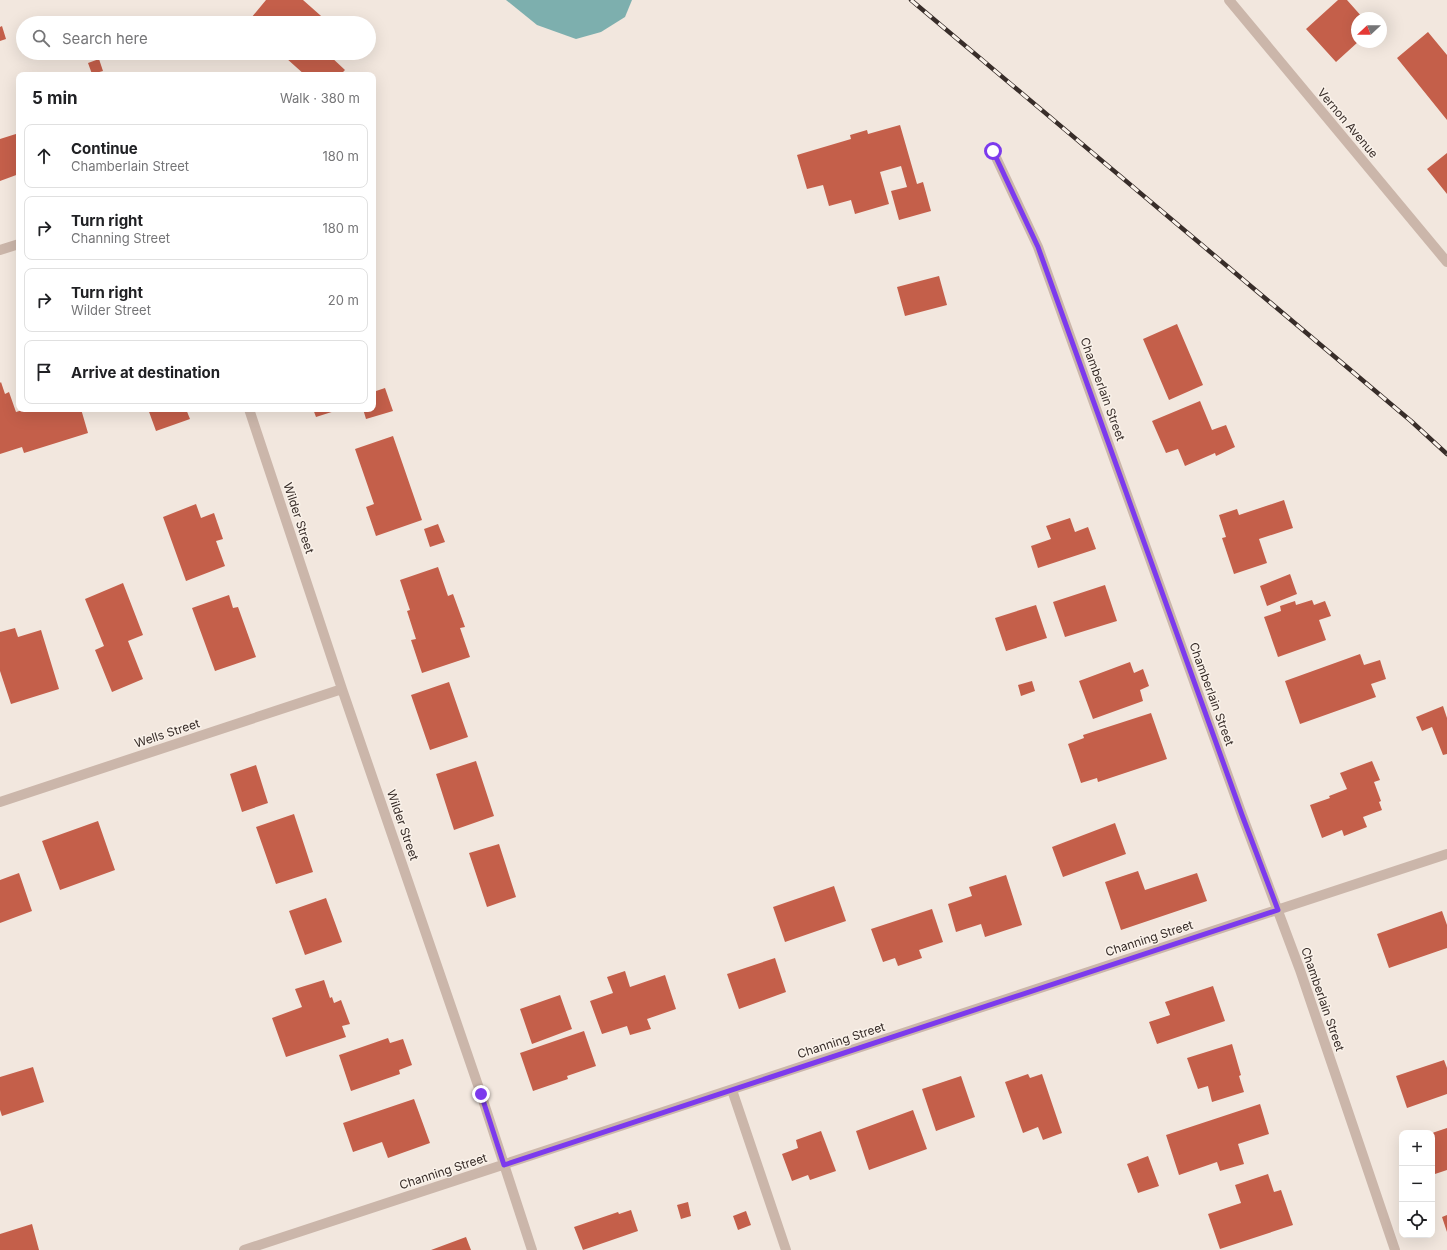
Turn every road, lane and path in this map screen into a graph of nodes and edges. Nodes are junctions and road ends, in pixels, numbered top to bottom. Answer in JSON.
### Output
{"nodes":[{"id":1,"x":1229,"y":0,"type":"edge"},
{"id":2,"x":993,"y":151,"type":"dead end"},
{"id":3,"x":16,"y":245,"type":"edge"},
{"id":4,"x":0,"y":250,"type":"edge"},
{"id":5,"x":1447,"y":262,"type":"edge"},
{"id":6,"x":250,"y":412,"type":"edge"},
{"id":7,"x":342,"y":689,"type":"junction"},
{"id":8,"x":0,"y":802,"type":"edge"},
{"id":9,"x":1447,"y":854,"type":"edge"},
{"id":10,"x":1278,"y":910,"type":"junction"},
{"id":11,"x":732,"y":1090,"type":"junction"},
{"id":12,"x":504,"y":1165,"type":"junction"},
{"id":13,"x":244,"y":1250,"type":"edge"},
{"id":14,"x":532,"y":1250,"type":"edge"},
{"id":15,"x":786,"y":1250,"type":"edge"},
{"id":16,"x":1395,"y":1250,"type":"edge"}],
"edges":[{"from":1,"to":5,"type":"street","name":"Vernon Avenue"},
{"from":2,"to":10,"type":"street","name":"Chamberlain Street"},
{"from":3,"to":4,"type":"street"},
{"from":6,"to":7,"type":"street","name":"Wilder Street"},
{"from":7,"to":8,"type":"street","name":"Wells Street"},
{"from":7,"to":12,"type":"street","name":"Wilder Street"},
{"from":9,"to":10,"type":"street","name":"Channing Street"},
{"from":10,"to":11,"type":"street","name":"Channing Street"},
{"from":10,"to":16,"type":"street","name":"Chamberlain Street"},
{"from":11,"to":12,"type":"street","name":"Channing Street"},
{"from":11,"to":15,"type":"street"},
{"from":12,"to":13,"type":"street","name":"Channing Street"},
{"from":12,"to":14,"type":"street","name":"Wilder Street"}]}
